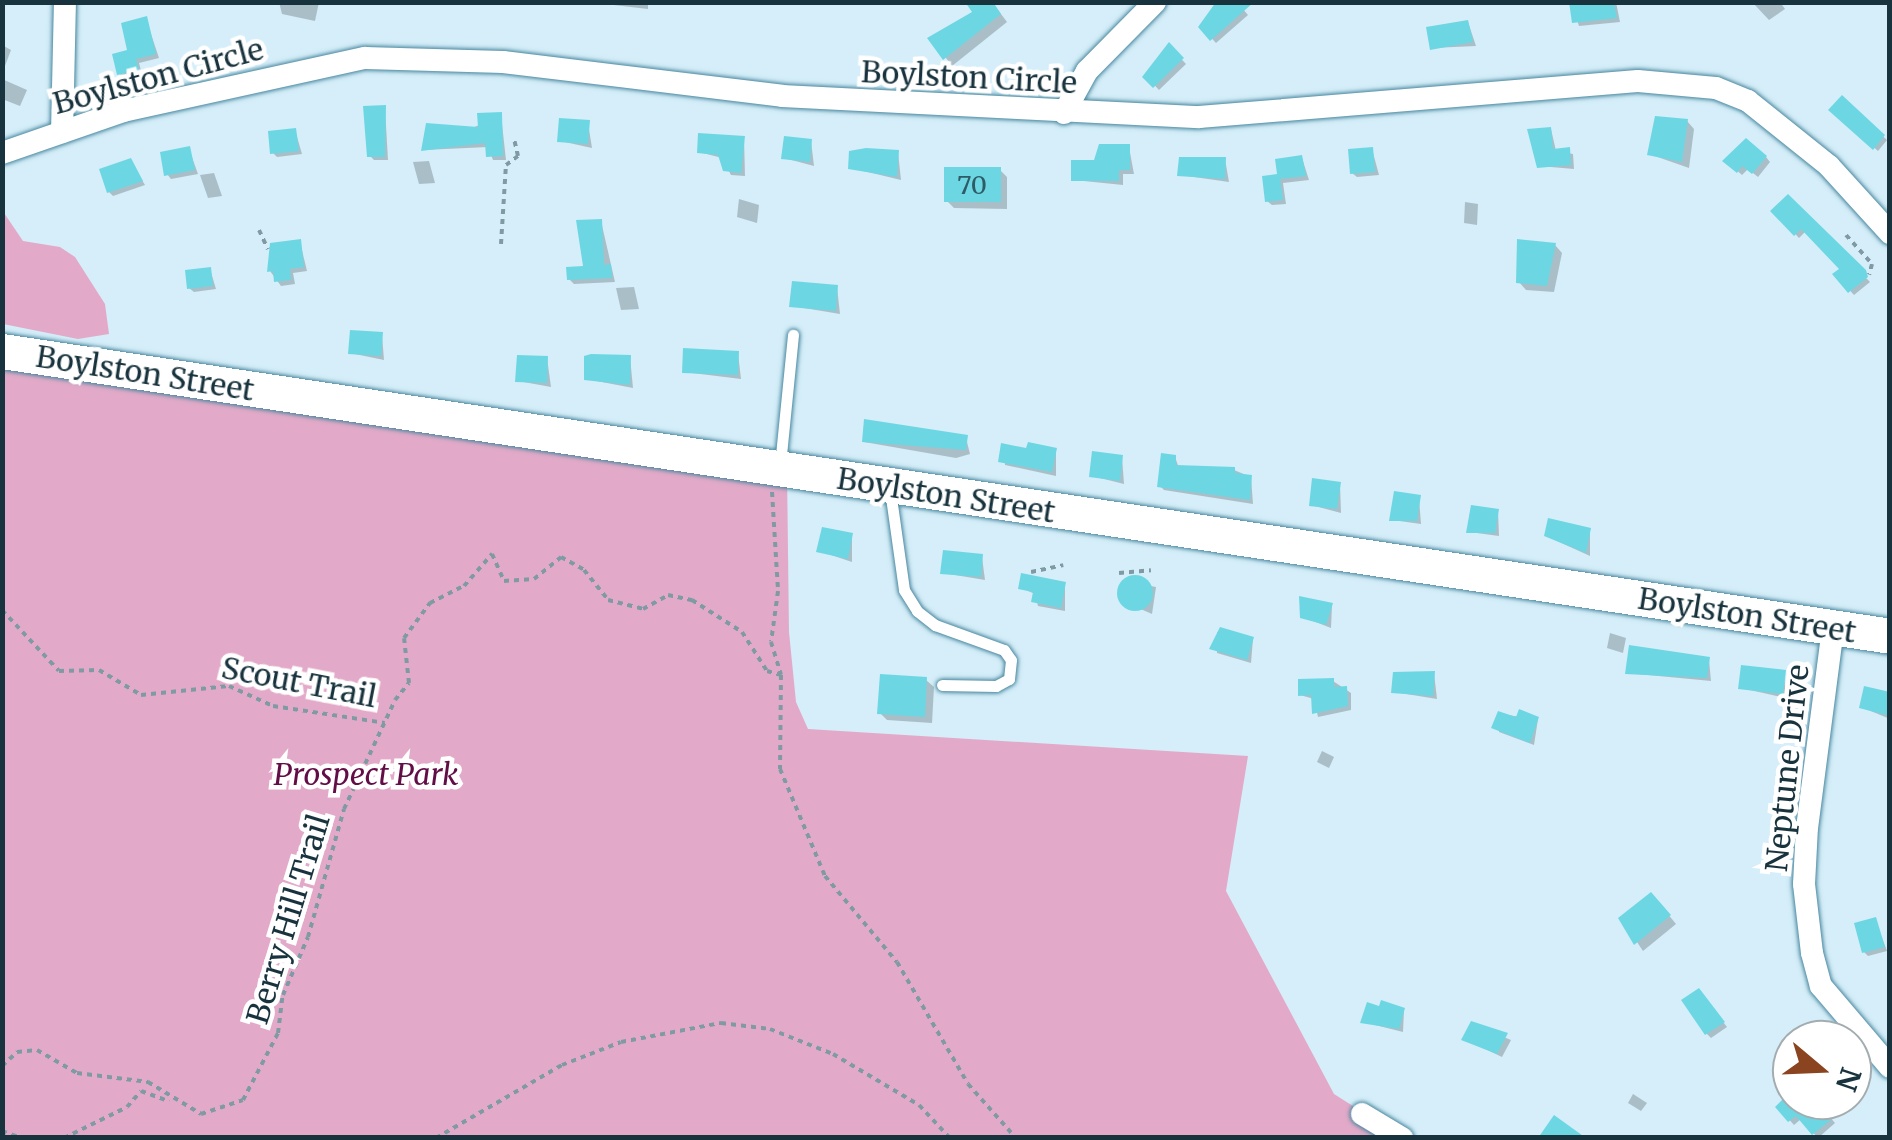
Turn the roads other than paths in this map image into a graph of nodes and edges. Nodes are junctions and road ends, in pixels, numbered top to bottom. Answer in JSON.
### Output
{"nodes":[{"id":1,"x":65,"y":2,"type":"edge"},
{"id":2,"x":1155,"y":2,"type":"edge"},
{"id":3,"x":1064,"y":112,"type":"junction"},
{"id":4,"x":62,"y":132,"type":"junction"},
{"id":5,"x":2,"y":153,"type":"edge"},
{"id":6,"x":1890,"y":233,"type":"edge"},
{"id":7,"x":793,"y":335,"type":"dead end"},
{"id":8,"x":2,"y":351,"type":"edge"},
{"id":9,"x":774,"y":468,"type":"junction"},
{"id":10,"x":890,"y":486,"type":"junction"},
{"id":11,"x":1833,"y":628,"type":"junction"},
{"id":12,"x":1890,"y":636,"type":"edge"},
{"id":13,"x":942,"y":685,"type":"dead end"},
{"id":14,"x":1890,"y":1068,"type":"edge"},
{"id":15,"x":1362,"y":1114,"type":"dead end"},
{"id":16,"x":1402,"y":1138,"type":"edge"}],
"edges":[{"from":1,"to":4,"type":"street"},
{"from":2,"to":3,"type":"street"},
{"from":3,"to":4,"type":"street","name":"Boylston Circle"},
{"from":3,"to":6,"type":"street","name":"Boylston Circle"},
{"from":4,"to":5,"type":"street","name":"Boylston Circle"},
{"from":7,"to":9,"type":"lane"},
{"from":8,"to":9,"type":"main road","name":"Boylston Street"},
{"from":9,"to":10,"type":"main road","name":"Boylston Street"},
{"from":10,"to":11,"type":"main road","name":"Boylston Street"},
{"from":10,"to":13,"type":"lane"},
{"from":11,"to":12,"type":"main road","name":"Boylston Street"},
{"from":11,"to":14,"type":"street","name":"Neptune Drive"},
{"from":15,"to":16,"type":"street"}]}
